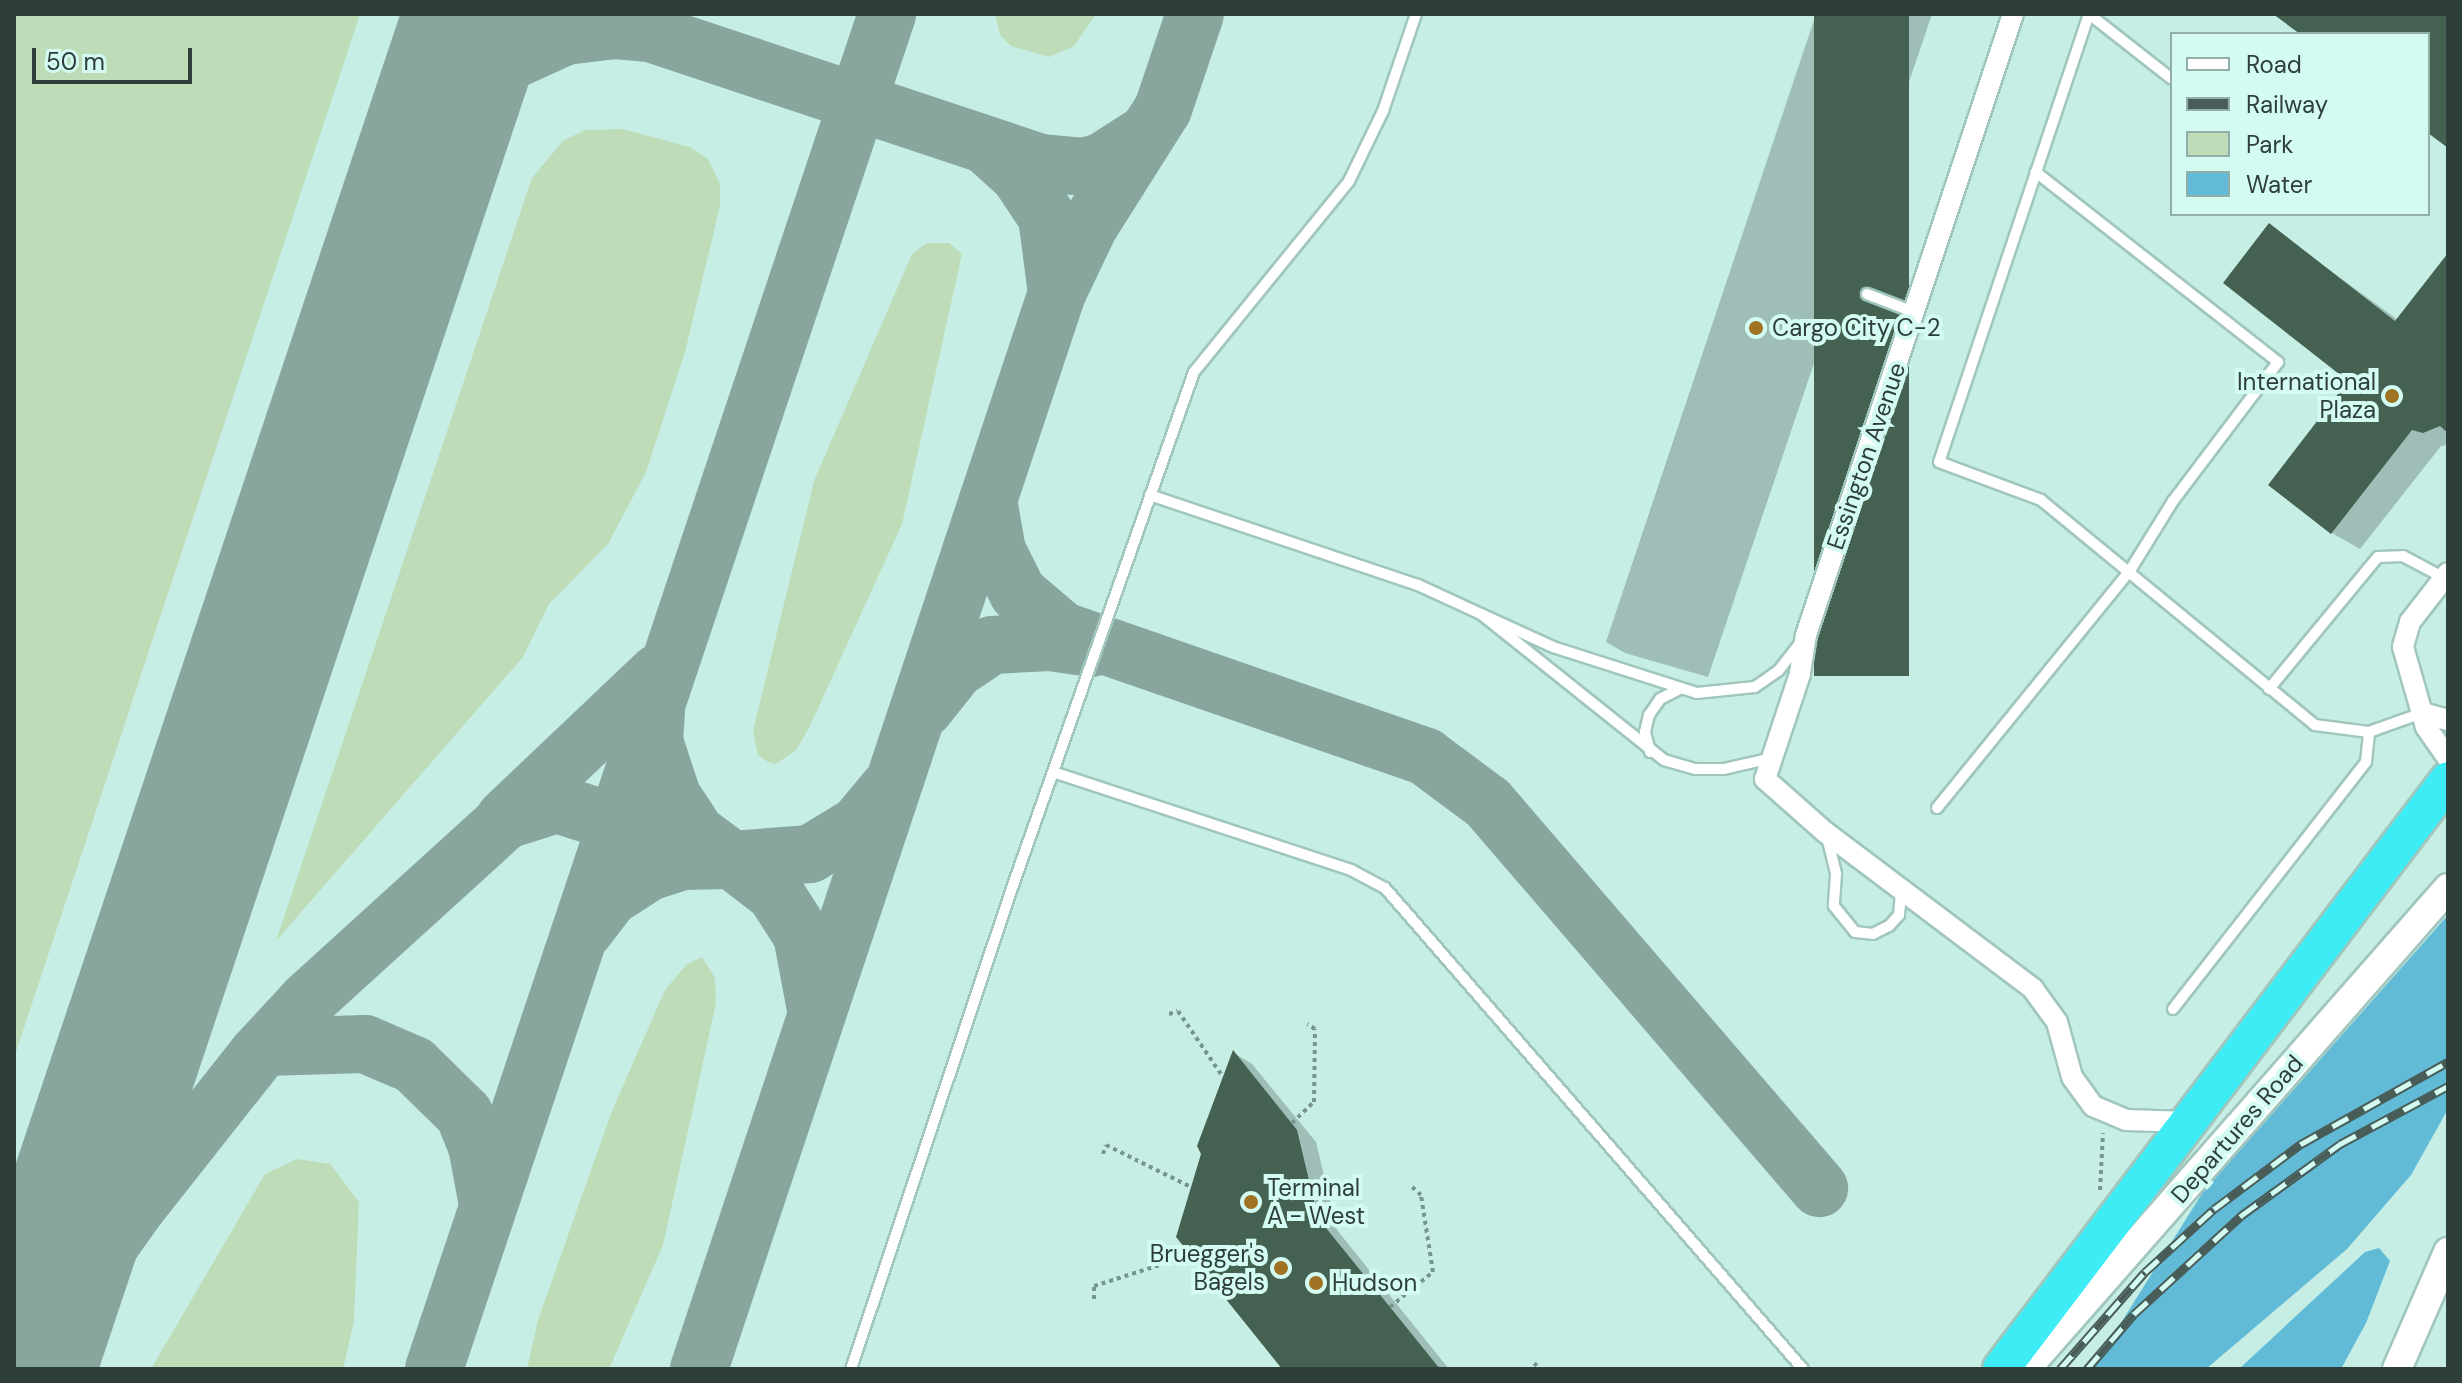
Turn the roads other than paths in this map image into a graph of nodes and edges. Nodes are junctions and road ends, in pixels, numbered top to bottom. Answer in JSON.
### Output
{"nodes":[{"id":1,"x":1416,"y":14,"type":"edge"},
{"id":2,"x":2013,"y":14,"type":"edge"},
{"id":3,"x":2089,"y":14,"type":"edge"},
{"id":4,"x":2170,"y":77,"type":"edge"},
{"id":5,"x":2036,"y":172,"type":"junction"},
{"id":6,"x":1867,"y":294,"type":"dead end"},
{"id":7,"x":1914,"y":312,"type":"junction"},
{"id":8,"x":1150,"y":495,"type":"junction"},
{"id":9,"x":2129,"y":572,"type":"junction"},
{"id":10,"x":2446,"y":575,"type":"edge"},
{"id":11,"x":1481,"y":614,"type":"junction"},
{"id":12,"x":1806,"y":635,"type":"junction"},
{"id":13,"x":1680,"y":689,"type":"junction"},
{"id":14,"x":2269,"y":689,"type":"junction"},
{"id":15,"x":2422,"y":713,"type":"junction"},
{"id":16,"x":2448,"y":720,"type":"edge"},
{"id":17,"x":2369,"y":732,"type":"junction"},
{"id":18,"x":1650,"y":752,"type":"junction"},
{"id":19,"x":1772,"y":758,"type":"junction"},
{"id":20,"x":2448,"y":759,"type":"edge"},
{"id":21,"x":1053,"y":772,"type":"junction"},
{"id":22,"x":2448,"y":780,"type":"edge"},
{"id":23,"x":1937,"y":808,"type":"dead end"},
{"id":24,"x":1825,"y":832,"type":"junction"},
{"id":25,"x":1901,"y":887,"type":"junction"},
{"id":26,"x":2448,"y":888,"type":"edge"},
{"id":27,"x":2173,"y":1009,"type":"dead end"},
{"id":28,"x":2189,"y":1122,"type":"junction"},
{"id":29,"x":2448,"y":1252,"type":"edge"},
{"id":30,"x":851,"y":1369,"type":"edge"},
{"id":31,"x":1803,"y":1369,"type":"edge"},
{"id":32,"x":2001,"y":1369,"type":"edge"},
{"id":33,"x":2026,"y":1369,"type":"edge"},
{"id":34,"x":2397,"y":1369,"type":"edge"}],
"edges":[{"from":1,"to":8,"type":"lane"},
{"from":2,"to":7,"type":"street","name":"Essington Avenue"},
{"from":3,"to":4,"type":"lane"},
{"from":3,"to":5,"type":"lane"},
{"from":5,"to":9,"type":"lane"},
{"from":5,"to":9,"type":"lane"},
{"from":6,"to":7,"type":"lane"},
{"from":7,"to":12,"type":"street","name":"Essington Avenue"},
{"from":8,"to":11,"type":"lane"},
{"from":8,"to":21,"type":"lane"},
{"from":9,"to":14,"type":"lane"},
{"from":9,"to":23,"type":"lane"},
{"from":10,"to":14,"type":"lane"},
{"from":10,"to":15,"type":"street"},
{"from":11,"to":13,"type":"lane"},
{"from":11,"to":18,"type":"lane"},
{"from":12,"to":13,"type":"lane"},
{"from":12,"to":19,"type":"street","name":"Essington Avenue"},
{"from":13,"to":18,"type":"lane"},
{"from":14,"to":17,"type":"lane"},
{"from":15,"to":16,"type":"street"},
{"from":15,"to":17,"type":"lane"},
{"from":15,"to":20,"type":"street"},
{"from":17,"to":27,"type":"lane"},
{"from":18,"to":19,"type":"lane"},
{"from":19,"to":24,"type":"street","name":"Essington Avenue"},
{"from":21,"to":30,"type":"lane"},
{"from":21,"to":31,"type":"lane"},
{"from":22,"to":28,"type":"highway"},
{"from":24,"to":25,"type":"street","name":"Essington Avenue"},
{"from":24,"to":25,"type":"lane"},
{"from":25,"to":28,"type":"street","name":"Essington Avenue"},
{"from":26,"to":33,"type":"street","name":"Departures Road"},
{"from":28,"to":32,"type":"highway"},
{"from":29,"to":34,"type":"street"}]}
